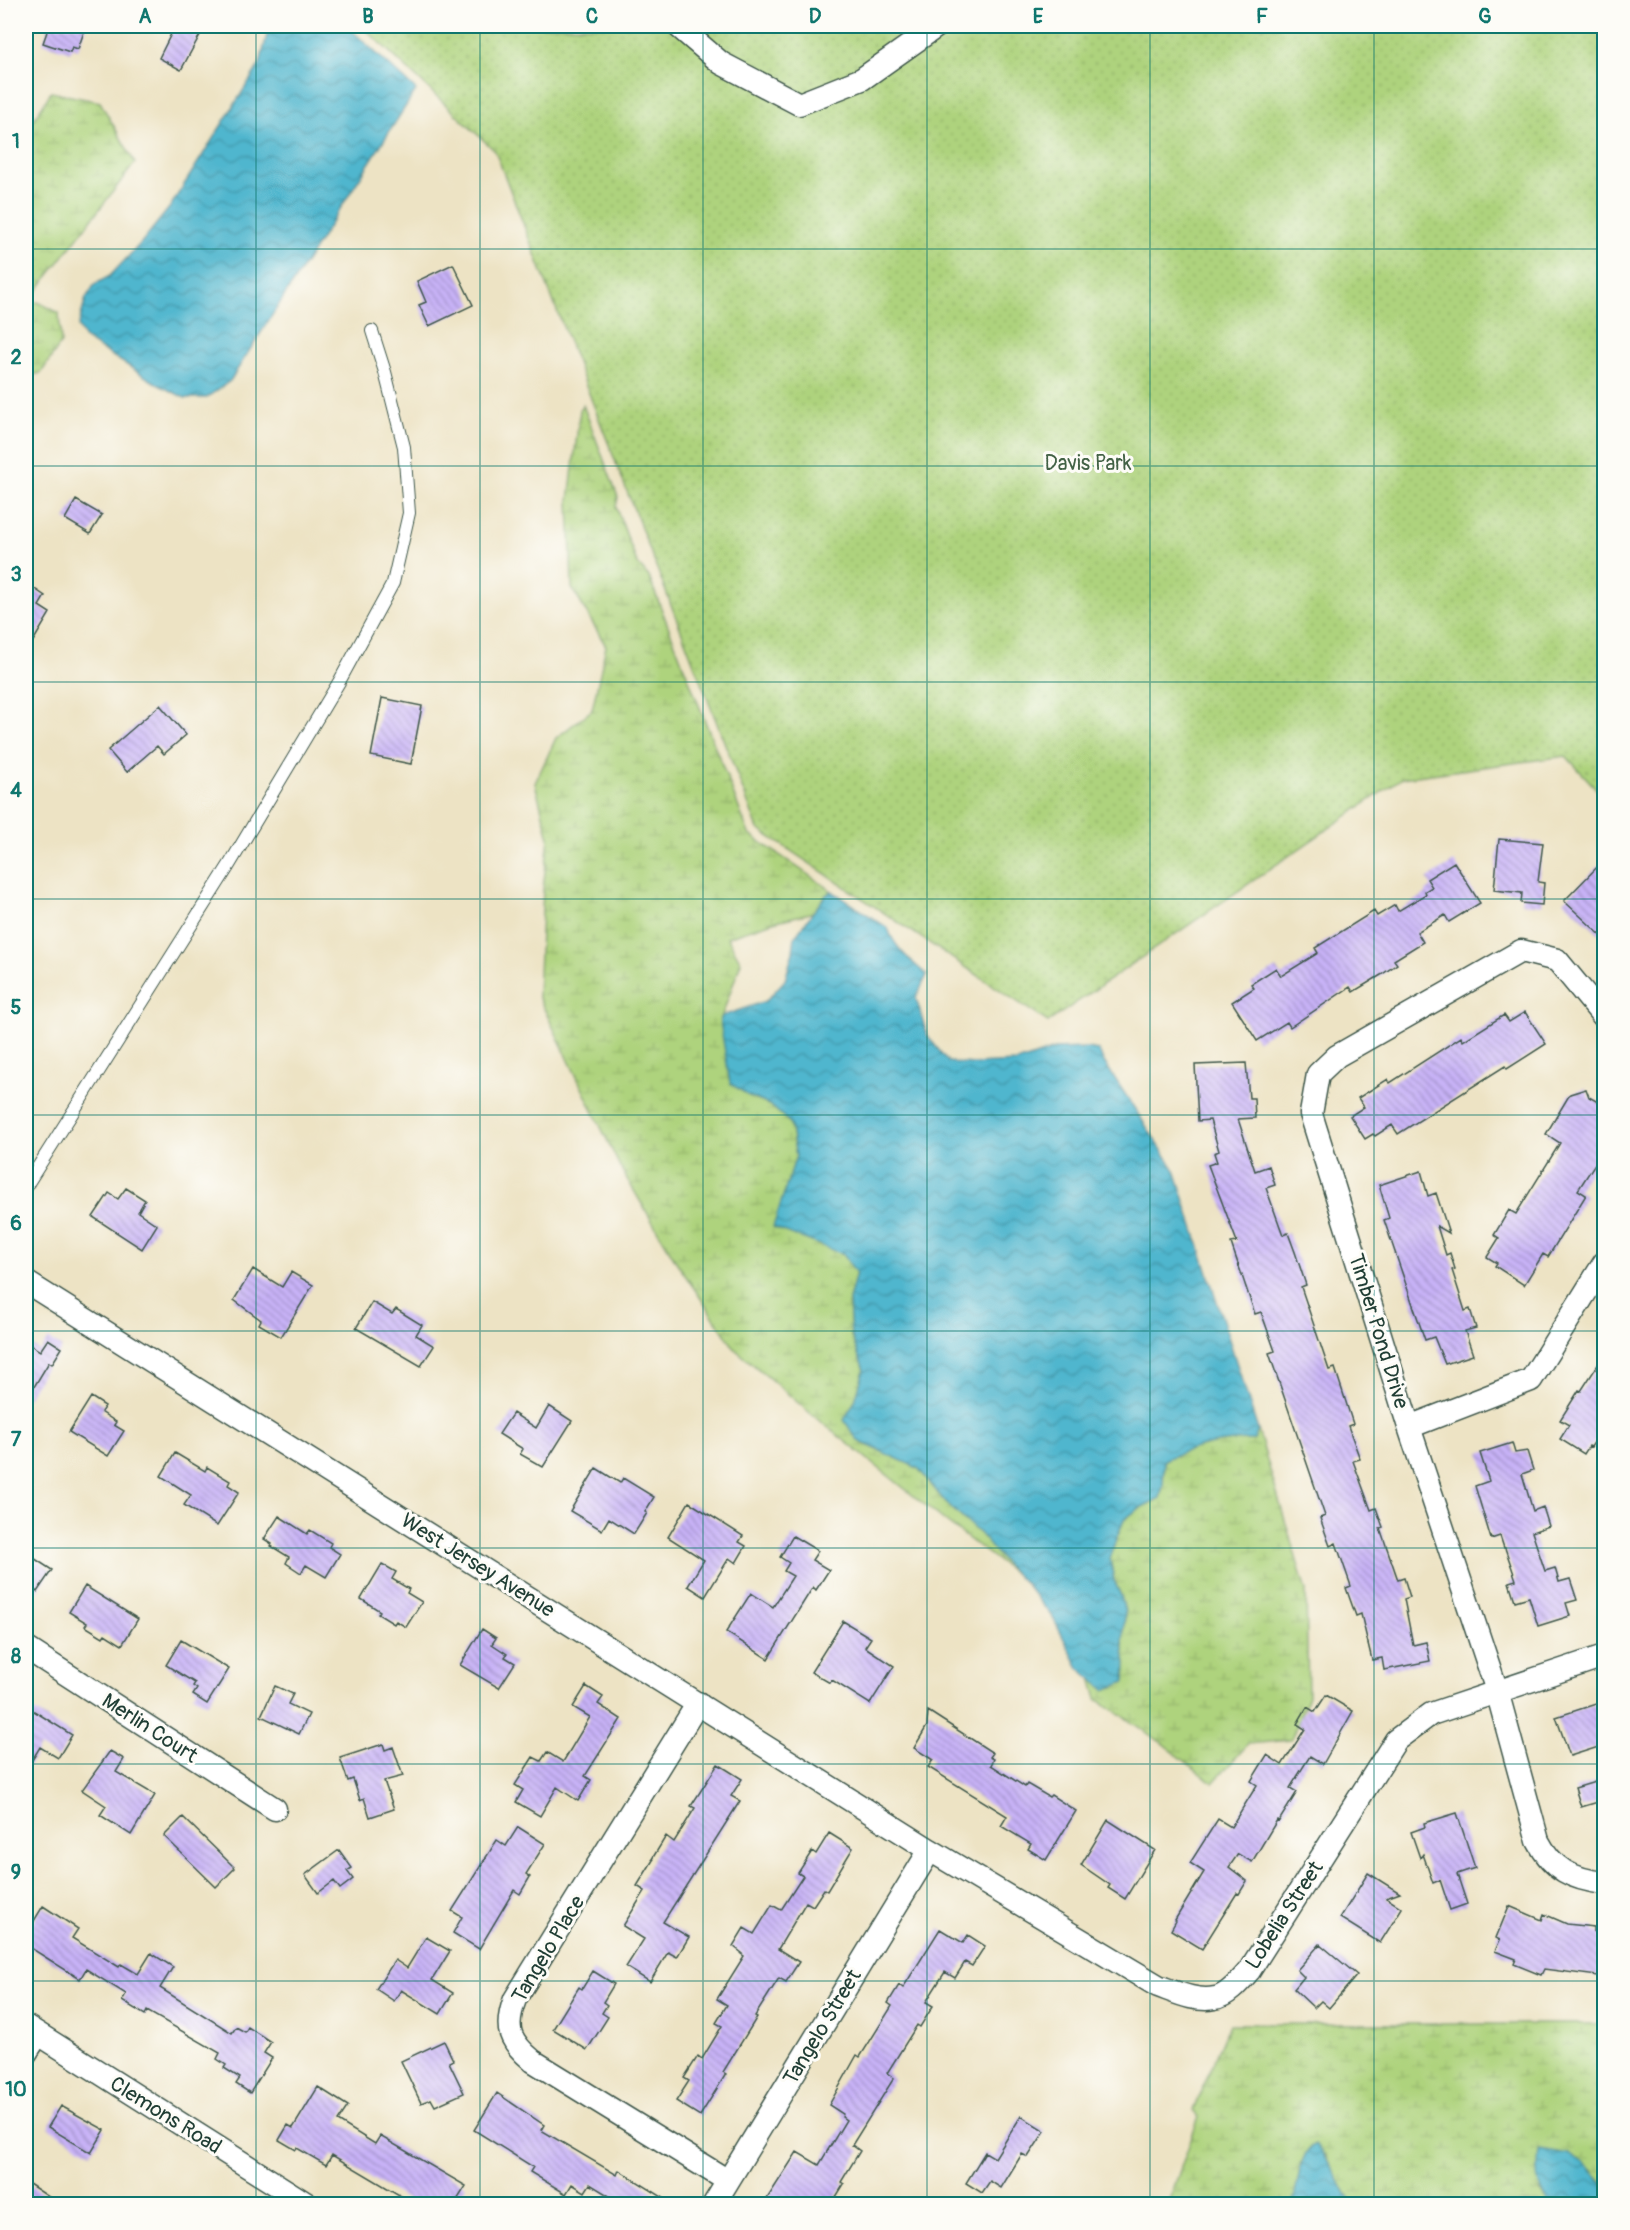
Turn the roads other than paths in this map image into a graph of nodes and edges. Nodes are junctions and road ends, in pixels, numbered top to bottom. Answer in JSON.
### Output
{"nodes":[{"id":1,"x":678,"y":26,"type":"edge"},
{"id":2,"x":938,"y":26,"type":"edge"},
{"id":3,"x":372,"y":331,"type":"dead end"},
{"id":4,"x":1605,"y":1017,"type":"edge"},
{"id":5,"x":26,"y":1186,"type":"edge"},
{"id":6,"x":1605,"y":1263,"type":"edge"},
{"id":7,"x":26,"y":1282,"type":"edge"},
{"id":8,"x":1409,"y":1428,"type":"junction"},
{"id":9,"x":26,"y":1648,"type":"edge"},
{"id":10,"x":1605,"y":1656,"type":"edge"},
{"id":11,"x":1497,"y":1691,"type":"junction"},
{"id":12,"x":698,"y":1703,"type":"junction"},
{"id":13,"x":275,"y":1809,"type":"dead end"},
{"id":14,"x":930,"y":1850,"type":"junction"},
{"id":15,"x":1605,"y":1883,"type":"edge"},
{"id":16,"x":30,"y":2038,"type":"edge"},
{"id":17,"x":728,"y":2181,"type":"junction"},
{"id":18,"x":307,"y":2205,"type":"edge"},
{"id":19,"x":714,"y":2205,"type":"edge"}],
"edges":[{"from":1,"to":2,"type":"street"},
{"from":3,"to":5,"type":"lane"},
{"from":4,"to":8,"type":"street","name":"Timber Pond Drive"},
{"from":6,"to":8,"type":"street"},
{"from":7,"to":12,"type":"street","name":"West Jersey Avenue"},
{"from":8,"to":11,"type":"street","name":"Timber Pond Drive"},
{"from":9,"to":13,"type":"street","name":"Merlin Court"},
{"from":10,"to":11,"type":"street","name":"Lobelia Street"},
{"from":11,"to":14,"type":"street","name":"Lobelia Street"},
{"from":11,"to":15,"type":"street","name":"Timber Pond Drive"},
{"from":12,"to":14,"type":"street","name":"West Jersey Avenue"},
{"from":12,"to":17,"type":"street","name":"Tangelo Place"},
{"from":14,"to":17,"type":"street","name":"Tangelo Street"},
{"from":16,"to":18,"type":"street","name":"Clemons Road"},
{"from":17,"to":19,"type":"street","name":"Tangelo Street"}]}
